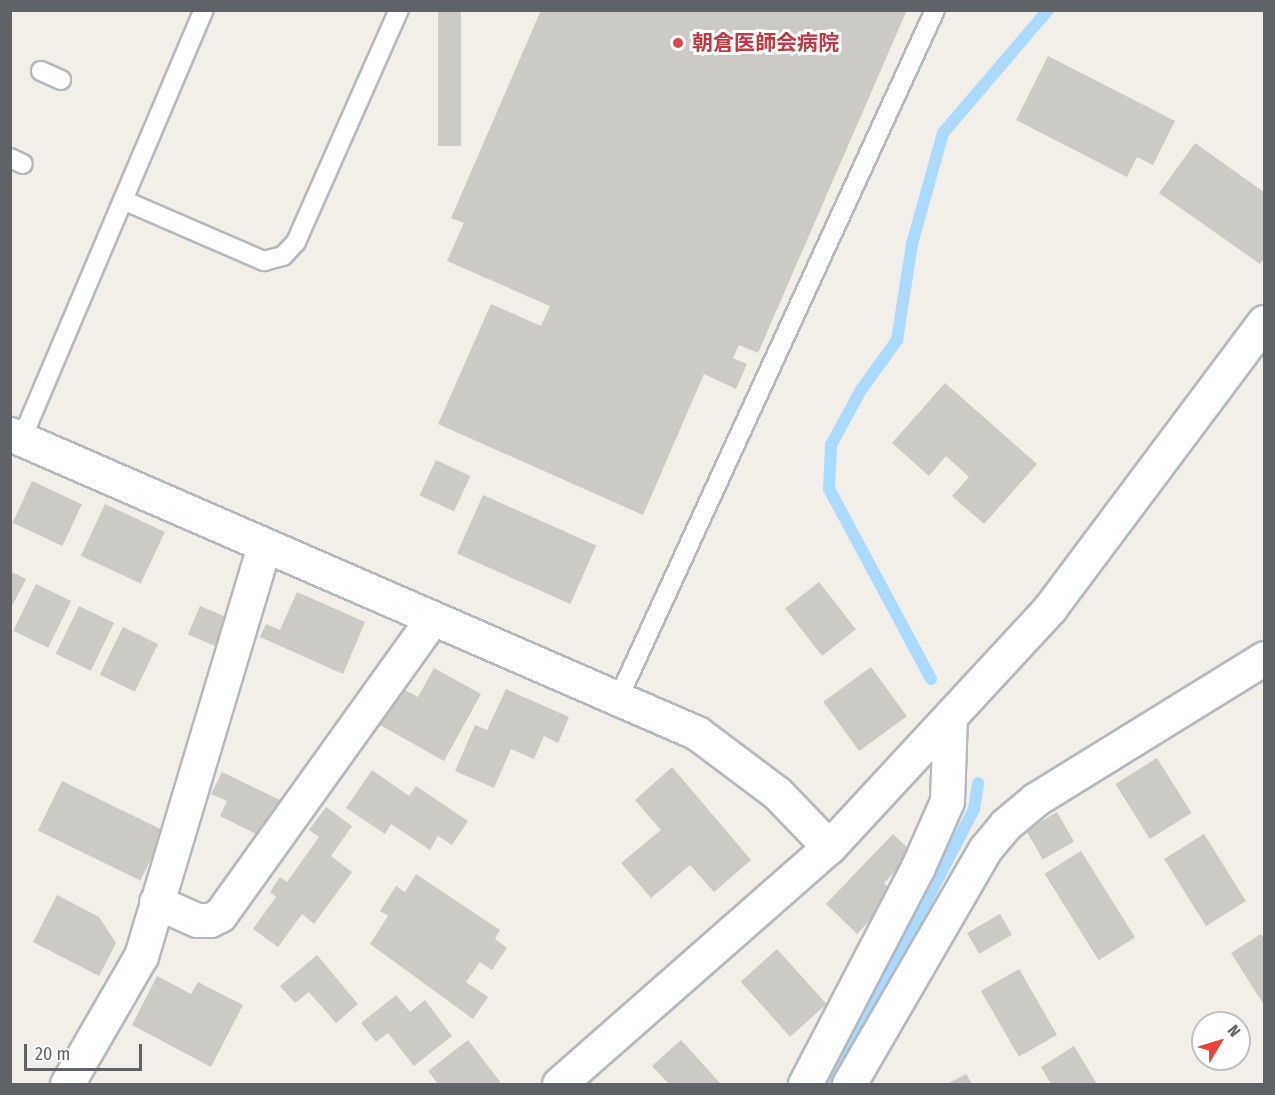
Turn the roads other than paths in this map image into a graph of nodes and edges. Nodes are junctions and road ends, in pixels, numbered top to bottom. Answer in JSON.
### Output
{"nodes":[{"id":1,"x":204,"y":10,"type":"edge"},
{"id":2,"x":399,"y":10,"type":"edge"},
{"id":3,"x":935,"y":10,"type":"edge"},
{"id":4,"x":41,"y":71,"type":"dead end"},
{"id":5,"x":60,"y":80,"type":"dead end"},
{"id":6,"x":123,"y":200,"type":"junction"},
{"id":7,"x":1264,"y":322,"type":"edge"},
{"id":8,"x":16,"y":436,"type":"edge"},
{"id":9,"x":264,"y":545,"type":"junction"},
{"id":10,"x":433,"y":618,"type":"junction"},
{"id":11,"x":1264,"y":658,"type":"edge"},
{"id":12,"x":618,"y":699,"type":"junction"},
{"id":13,"x":950,"y":717,"type":"junction"},
{"id":14,"x":829,"y":846,"type":"junction"},
{"id":15,"x":156,"y":902,"type":"junction"},
{"id":16,"x":67,"y":1084,"type":"edge"},
{"id":17,"x":560,"y":1084,"type":"edge"},
{"id":18,"x":805,"y":1084,"type":"edge"},
{"id":19,"x":849,"y":1084,"type":"edge"}],
"edges":[{"from":1,"to":6,"type":"lane"},
{"from":2,"to":6,"type":"lane"},
{"from":3,"to":12,"type":"lane"},
{"from":4,"to":5,"type":"lane"},
{"from":6,"to":8,"type":"lane"},
{"from":7,"to":13,"type":"street"},
{"from":8,"to":9,"type":"street"},
{"from":9,"to":10,"type":"street"},
{"from":9,"to":15,"type":"street"},
{"from":10,"to":12,"type":"street"},
{"from":10,"to":15,"type":"street"},
{"from":11,"to":19,"type":"street"},
{"from":12,"to":14,"type":"street"},
{"from":13,"to":14,"type":"street"},
{"from":13,"to":18,"type":"street"},
{"from":14,"to":17,"type":"street"},
{"from":15,"to":16,"type":"street"}]}
